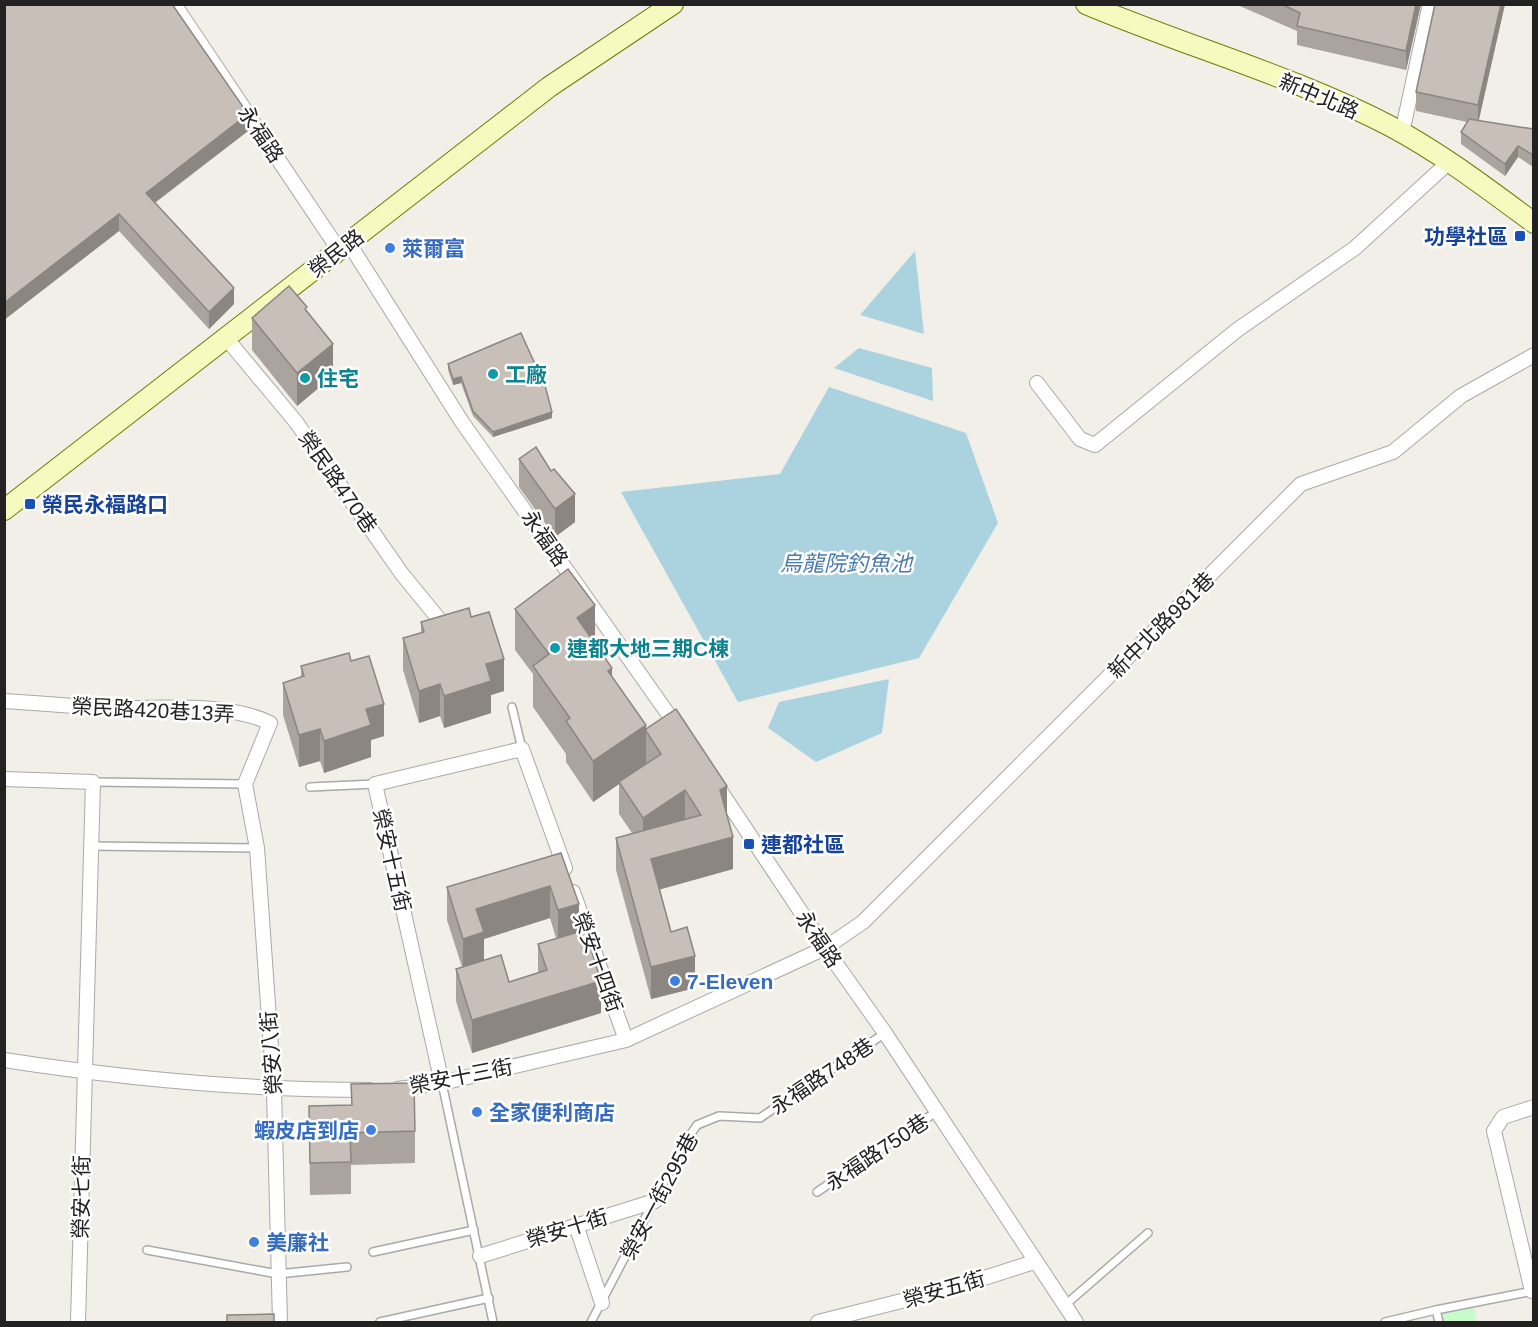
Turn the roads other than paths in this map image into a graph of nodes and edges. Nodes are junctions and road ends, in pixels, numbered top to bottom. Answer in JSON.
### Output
{"nodes":[{"id":1,"x":174,"y":4,"type":"edge"},
{"id":2,"x":673,"y":4,"type":"edge"},
{"id":3,"x":1086,"y":4,"type":"edge"},
{"id":4,"x":1430,"y":4,"type":"edge"},
{"id":5,"x":1402,"y":134,"type":"junction"},
{"id":6,"x":1449,"y":162,"type":"junction"},
{"id":7,"x":1533,"y":223,"type":"edge"},
{"id":8,"x":339,"y":250,"type":"junction"},
{"id":9,"x":226,"y":338,"type":"junction"},
{"id":10,"x":1533,"y":355,"type":"edge"},
{"id":11,"x":1037,"y":383,"type":"dead end"},
{"id":12,"x":4,"y":510,"type":"edge"},
{"id":13,"x":447,"y":628,"type":"edge"},
{"id":14,"x":4,"y":701,"type":"edge"},
{"id":15,"x":512,"y":707,"type":"dead end"},
{"id":16,"x":688,"y":742,"type":"edge"},
{"id":17,"x":522,"y":749,"type":"junction"},
{"id":18,"x":712,"y":778,"type":"edge"},
{"id":19,"x":4,"y":779,"type":"edge"},
{"id":20,"x":93,"y":782,"type":"junction"},
{"id":21,"x":245,"y":784,"type":"junction"},
{"id":22,"x":375,"y":784,"type":"junction"},
{"id":23,"x":310,"y":787,"type":"dead end"},
{"id":24,"x":89,"y":846,"type":"junction"},
{"id":25,"x":257,"y":848,"type":"junction"},
{"id":26,"x":825,"y":948,"type":"junction"},
{"id":27,"x":885,"y":1033,"type":"junction"},
{"id":28,"x":626,"y":1040,"type":"junction"},
{"id":29,"x":4,"y":1060,"type":"edge"},
{"id":30,"x":84,"y":1072,"type":"junction"},
{"id":31,"x":442,"y":1083,"type":"junction"},
{"id":32,"x":274,"y":1090,"type":"junction"},
{"id":33,"x":1533,"y":1107,"type":"edge"},
{"id":34,"x":936,"y":1112,"type":"junction"},
{"id":35,"x":760,"y":1118,"type":"joint"},
{"id":36,"x":817,"y":1192,"type":"dead end"},
{"id":37,"x":656,"y":1201,"type":"junction"},
{"id":38,"x":576,"y":1225,"type":"junction"},
{"id":39,"x":474,"y":1230,"type":"junction"},
{"id":40,"x":1148,"y":1233,"type":"dead end"},
{"id":41,"x":147,"y":1250,"type":"dead end"},
{"id":42,"x":373,"y":1252,"type":"dead end"},
{"id":43,"x":480,"y":1256,"type":"junction"},
{"id":44,"x":1034,"y":1262,"type":"junction"},
{"id":45,"x":347,"y":1267,"type":"dead end"},
{"id":46,"x":278,"y":1274,"type":"junction"},
{"id":47,"x":1533,"y":1291,"type":"edge"},
{"id":48,"x":489,"y":1298,"type":"junction"},
{"id":49,"x":602,"y":1303,"type":"junction"},
{"id":50,"x":1064,"y":1306,"type":"junction"},
{"id":51,"x":1436,"y":1310,"type":"junction"},
{"id":52,"x":78,"y":1323,"type":"edge"},
{"id":53,"x":280,"y":1323,"type":"edge"},
{"id":54,"x":380,"y":1323,"type":"edge"},
{"id":55,"x":493,"y":1323,"type":"edge"},
{"id":56,"x":591,"y":1323,"type":"edge"},
{"id":57,"x":818,"y":1323,"type":"edge"},
{"id":58,"x":1076,"y":1323,"type":"edge"},
{"id":59,"x":1385,"y":1323,"type":"edge"},
{"id":60,"x":1439,"y":1323,"type":"edge"}],
"edges":[{"from":1,"to":8,"type":"street","name":"永福路"},
{"from":2,"to":8,"type":"street","name":"榮民路"},
{"from":3,"to":5,"type":"street","name":"新中北路"},
{"from":4,"to":5,"type":"street"},
{"from":5,"to":6,"type":"street","name":"新中北路"},
{"from":6,"to":7,"type":"street","name":"新中北路"},
{"from":6,"to":11,"type":"street"},
{"from":8,"to":9,"type":"street","name":"榮民路"},
{"from":8,"to":16,"type":"street","name":"永福路"},
{"from":9,"to":12,"type":"street","name":"榮民路"},
{"from":9,"to":13,"type":"street","name":"榮民路470巷"},
{"from":10,"to":26,"type":"street","name":"新中北路981巷"},
{"from":14,"to":21,"type":"street","name":"榮民路420巷13弄"},
{"from":15,"to":17,"type":"lane"},
{"from":17,"to":22,"type":"street","name":"榮安十五街"},
{"from":17,"to":28,"type":"street","name":"榮安十四街"},
{"from":18,"to":26,"type":"street","name":"永福路"},
{"from":19,"to":20,"type":"street"},
{"from":20,"to":21,"type":"lane"},
{"from":20,"to":24,"type":"street","name":"榮安七街"},
{"from":21,"to":25,"type":"street","name":"榮安八街"},
{"from":22,"to":23,"type":"lane"},
{"from":22,"to":31,"type":"street","name":"榮安十五街"},
{"from":24,"to":25,"type":"lane"},
{"from":24,"to":30,"type":"street","name":"榮安七街"},
{"from":25,"to":32,"type":"street","name":"榮安八街"},
{"from":26,"to":27,"type":"street","name":"永福路"},
{"from":26,"to":28,"type":"street","name":"榮安十三街"},
{"from":27,"to":34,"type":"street","name":"永福路"},
{"from":27,"to":35,"type":"lane","name":"永福路748巷"},
{"from":28,"to":31,"type":"street","name":"榮安十三街"},
{"from":29,"to":30,"type":"street","name":"榮安十三街"},
{"from":30,"to":32,"type":"street","name":"榮安十三街"},
{"from":30,"to":52,"type":"street","name":"榮安七街"},
{"from":31,"to":32,"type":"street","name":"榮安十三街"},
{"from":31,"to":39,"type":"lane"},
{"from":32,"to":46,"type":"street","name":"榮安八街"},
{"from":33,"to":47,"type":"street"},
{"from":34,"to":36,"type":"lane","name":"永福路750巷"},
{"from":34,"to":44,"type":"street","name":"永福路"},
{"from":35,"to":37,"type":"lane","name":"榮安一街295巷"},
{"from":37,"to":38,"type":"street","name":"榮安十街"},
{"from":37,"to":49,"type":"lane","name":"榮安一街295巷"},
{"from":38,"to":43,"type":"street","name":"榮安十街"},
{"from":38,"to":49,"type":"street"},
{"from":39,"to":42,"type":"lane"},
{"from":39,"to":43,"type":"lane"},
{"from":40,"to":50,"type":"lane"},
{"from":41,"to":46,"type":"lane"},
{"from":43,"to":48,"type":"lane"},
{"from":44,"to":50,"type":"street","name":"永福路"},
{"from":44,"to":57,"type":"street","name":"榮安五街"},
{"from":45,"to":46,"type":"lane"},
{"from":46,"to":53,"type":"street","name":"榮安八街"},
{"from":47,"to":51,"type":"lane"},
{"from":48,"to":54,"type":"lane"},
{"from":48,"to":55,"type":"lane"},
{"from":49,"to":56,"type":"lane","name":"榮安一街295巷"},
{"from":50,"to":58,"type":"street","name":"永福路"},
{"from":51,"to":59,"type":"lane"},
{"from":51,"to":60,"type":"lane"}]}
